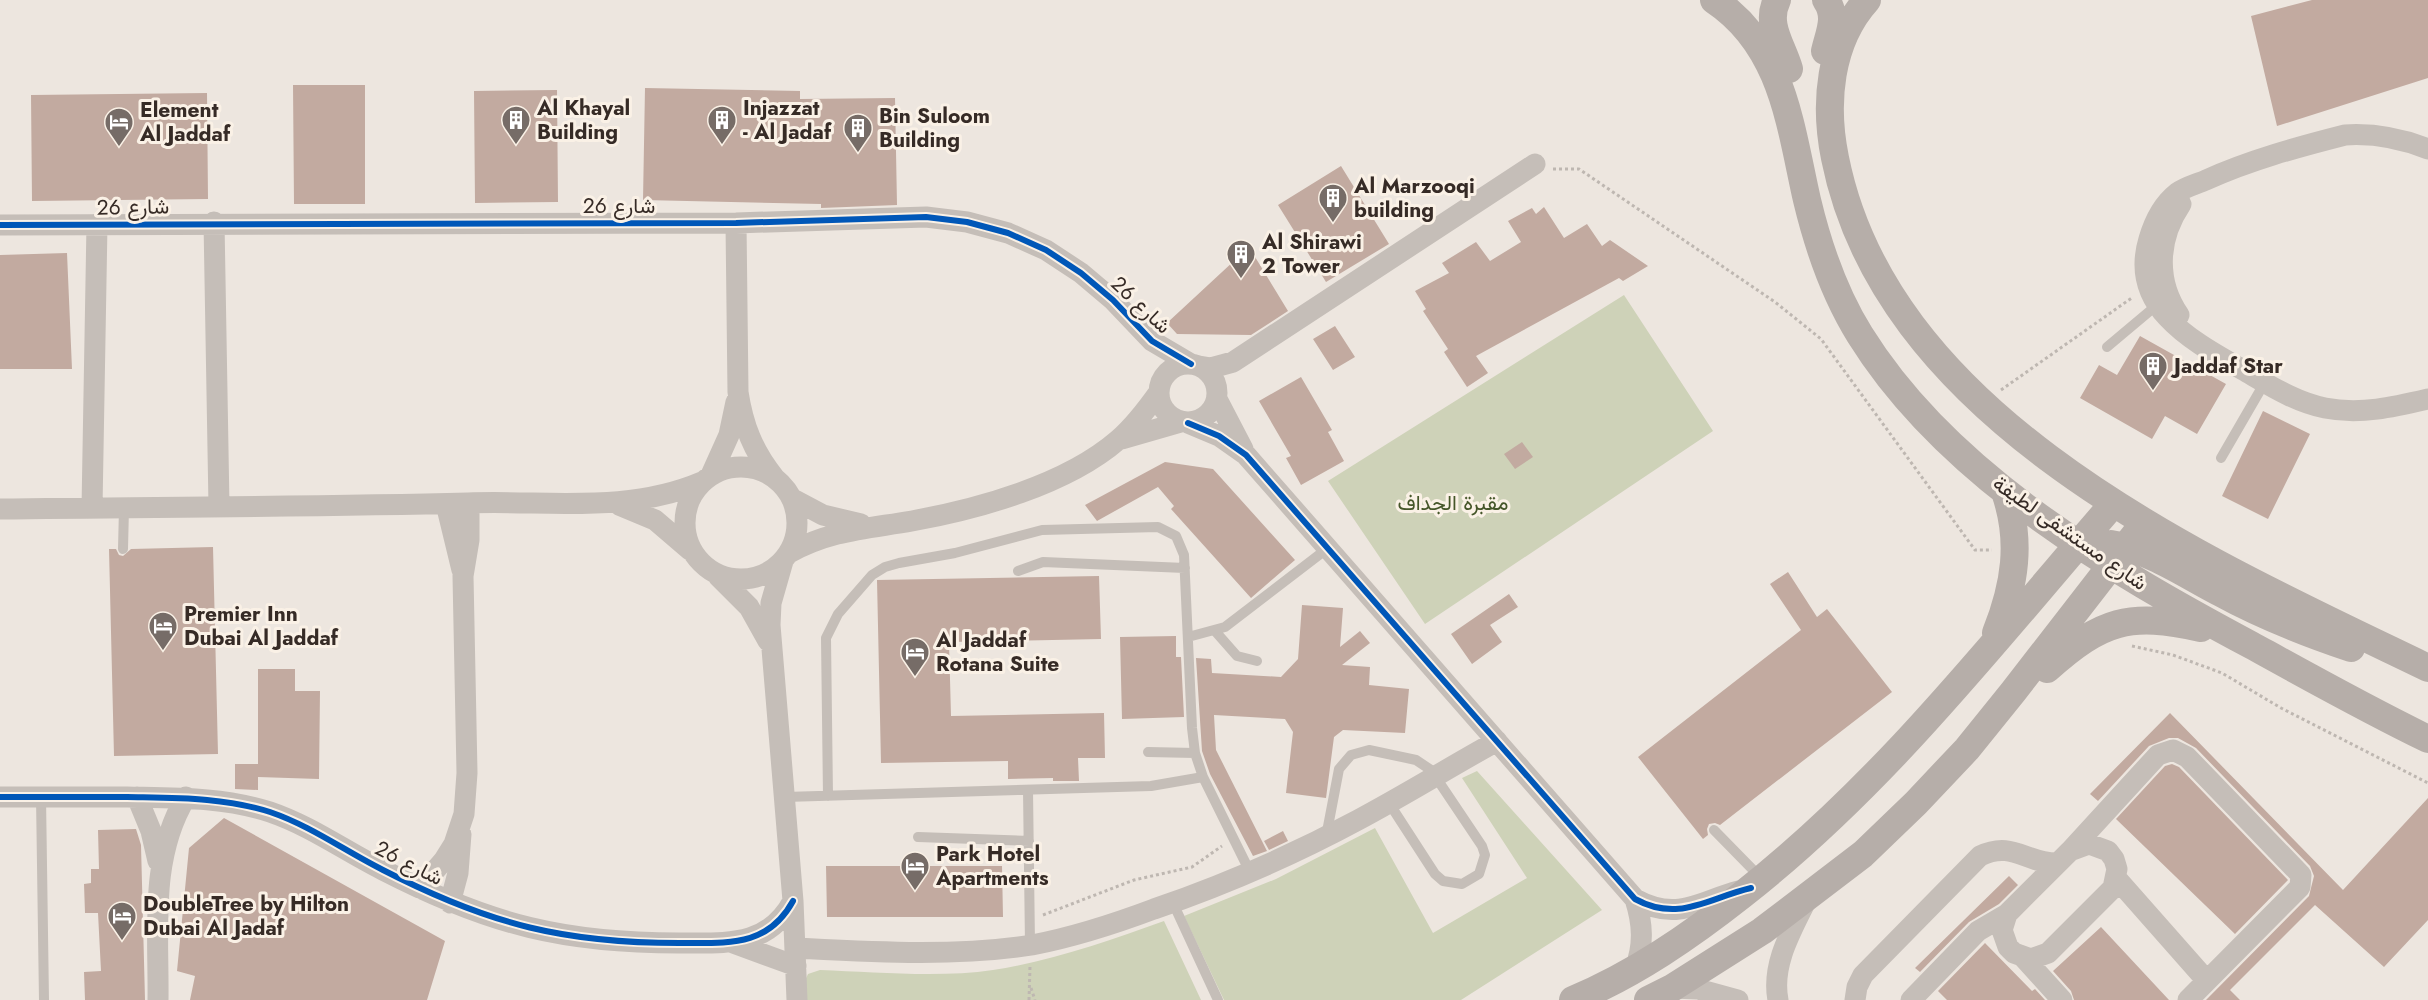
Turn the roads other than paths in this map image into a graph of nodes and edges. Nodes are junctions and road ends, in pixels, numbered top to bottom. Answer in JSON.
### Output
{"nodes":[{"id":1,"x":1714,"y":0,"type":"edge"},
{"id":2,"x":1778,"y":0,"type":"edge"},
{"id":3,"x":1826,"y":0,"type":"edge"},
{"id":4,"x":1867,"y":0,"type":"edge"},
{"id":5,"x":1831,"y":139,"type":"junction"},
{"id":6,"x":2428,"y":149,"type":"edge"},
{"id":7,"x":1798,"y":152,"type":"junction"},
{"id":8,"x":1534,"y":164,"type":"dead end"},
{"id":9,"x":2196,"y":184,"type":"junction"},
{"id":10,"x":214,"y":222,"type":"junction"},
{"id":11,"x":736,"y":223,"type":"junction"},
{"id":12,"x":97,"y":224,"type":"junction"},
{"id":13,"x":0,"y":225,"type":"edge"},
{"id":14,"x":2153,"y":296,"type":"junction"},
{"id":15,"x":1140,"y":332,"type":"junction"},
{"id":16,"x":2107,"y":347,"type":"dead end"},
{"id":17,"x":1242,"y":355,"type":"junction"},
{"id":18,"x":2216,"y":355,"type":"junction"},
{"id":19,"x":1195,"y":365,"type":"junction"},
{"id":20,"x":2265,"y":382,"type":"junction"},
{"id":21,"x":1159,"y":390,"type":"junction"},
{"id":22,"x":738,"y":392,"type":"junction"},
{"id":23,"x":1217,"y":395,"type":"junction"},
{"id":24,"x":2428,"y":399,"type":"edge"},
{"id":25,"x":1185,"y":422,"type":"junction"},
{"id":26,"x":1116,"y":442,"type":"junction"},
{"id":27,"x":1246,"y":455,"type":"junction"},
{"id":28,"x":2221,"y":458,"type":"dead end"},
{"id":29,"x":706,"y":478,"type":"junction"},
{"id":30,"x":777,"y":480,"type":"junction"},
{"id":31,"x":2005,"y":492,"type":"junction"},
{"id":32,"x":791,"y":498,"type":"junction"},
{"id":33,"x":469,"y":503,"type":"junction"},
{"id":34,"x":446,"y":504,"type":"junction"},
{"id":35,"x":613,"y":504,"type":"junction"},
{"id":36,"x":2113,"y":504,"type":"junction"},
{"id":37,"x":219,"y":506,"type":"junction"},
{"id":38,"x":92,"y":508,"type":"junction"},
{"id":39,"x":124,"y":508,"type":"junction"},
{"id":40,"x":0,"y":509,"type":"edge"},
{"id":41,"x":2144,"y":523,"type":"junction"},
{"id":42,"x":876,"y":526,"type":"junction"},
{"id":43,"x":2079,"y":544,"type":"junction"},
{"id":44,"x":123,"y":549,"type":"dead end"},
{"id":45,"x":1328,"y":549,"type":"junction"},
{"id":46,"x":690,"y":550,"type":"junction"},
{"id":47,"x":2120,"y":556,"type":"junction"},
{"id":48,"x":786,"y":557,"type":"junction"},
{"id":49,"x":1185,"y":568,"type":"junction"},
{"id":50,"x":1018,"y":571,"type":"dead end"},
{"id":51,"x":716,"y":575,"type":"junction"},
{"id":52,"x":464,"y":576,"type":"junction"},
{"id":53,"x":1215,"y":631,"type":"junction"},
{"id":54,"x":2229,"y":634,"type":"junction"},
{"id":55,"x":1188,"y":637,"type":"junction"},
{"id":56,"x":771,"y":647,"type":"junction"},
{"id":57,"x":1985,"y":657,"type":"junction"},
{"id":58,"x":1257,"y":661,"type":"dead end"},
{"id":59,"x":2428,"y":669,"type":"edge"},
{"id":60,"x":2013,"y":692,"type":"junction"},
{"id":61,"x":2428,"y":739,"type":"edge"},
{"id":62,"x":1497,"y":741,"type":"junction"},
{"id":63,"x":1148,"y":752,"type":"dead end"},
{"id":64,"x":1195,"y":753,"type":"junction"},
{"id":65,"x":1203,"y":777,"type":"junction"},
{"id":66,"x":1436,"y":777,"type":"junction"},
{"id":67,"x":1028,"y":790,"type":"junction"},
{"id":68,"x":828,"y":796,"type":"junction"},
{"id":69,"x":0,"y":797,"type":"edge"},
{"id":70,"x":41,"y":797,"type":"junction"},
{"id":71,"x":137,"y":797,"type":"junction"},
{"id":72,"x":186,"y":797,"type":"junction"},
{"id":73,"x":785,"y":797,"type":"junction"},
{"id":74,"x":1389,"y":803,"type":"junction"},
{"id":75,"x":461,"y":828,"type":"junction"},
{"id":76,"x":1714,"y":831,"type":"dead end"},
{"id":77,"x":918,"y":837,"type":"dead end"},
{"id":78,"x":1326,"y":837,"type":"junction"},
{"id":79,"x":1029,"y":841,"type":"junction"},
{"id":80,"x":2016,"y":851,"type":"junction"},
{"id":81,"x":2064,"y":857,"type":"junction"},
{"id":82,"x":160,"y":867,"type":"junction"},
{"id":83,"x":1250,"y":872,"type":"junction"},
{"id":84,"x":2116,"y":879,"type":"junction"},
{"id":85,"x":1757,"y":883,"type":"junction"},
{"id":86,"x":420,"y":888,"type":"junction"},
{"id":87,"x":2031,"y":890,"type":"junction"},
{"id":88,"x":1810,"y":894,"type":"junction"},
{"id":89,"x":1635,"y":899,"type":"junction"},
{"id":90,"x":793,"y":902,"type":"junction"},
{"id":91,"x":450,"y":903,"type":"junction"},
{"id":92,"x":1173,"y":903,"type":"junction"},
{"id":93,"x":2007,"y":914,"type":"junction"},
{"id":94,"x":732,"y":943,"type":"junction"},
{"id":95,"x":1030,"y":945,"type":"junction"},
{"id":96,"x":796,"y":957,"type":"junction"},
{"id":97,"x":2023,"y":957,"type":"junction"},
{"id":98,"x":1635,"y":969,"type":"junction"},
{"id":99,"x":2207,"y":981,"type":"junction"},
{"id":100,"x":1660,"y":994,"type":"edge"},
{"id":101,"x":44,"y":1000,"type":"edge"},
{"id":102,"x":159,"y":1000,"type":"edge"},
{"id":103,"x":796,"y":1000,"type":"edge"},
{"id":104,"x":1218,"y":1000,"type":"edge"},
{"id":105,"x":1574,"y":1000,"type":"edge"},
{"id":106,"x":1738,"y":1000,"type":"edge"},
{"id":107,"x":1778,"y":1000,"type":"edge"},
{"id":108,"x":1855,"y":1000,"type":"edge"},
{"id":109,"x":1911,"y":1000,"type":"edge"},
{"id":110,"x":2062,"y":1000,"type":"edge"},
{"id":111,"x":2188,"y":1000,"type":"edge"}],
"edges":[{"from":1,"to":7,"type":"main road","name":"شارع مستشفى لطيفة"},
{"from":2,"to":7,"type":"main road"},
{"from":3,"to":5,"type":"main road"},
{"from":4,"to":5,"type":"main road"},
{"from":5,"to":36,"type":"main road"},
{"from":6,"to":9,"type":"street"},
{"from":7,"to":31,"type":"main road","name":"شارع مستشفى لطيفة"},
{"from":8,"to":17,"type":"street"},
{"from":9,"to":14,"type":"street"},
{"from":9,"to":18,"type":"street"},
{"from":10,"to":11,"type":"street","name":"شارع 26"},
{"from":10,"to":12,"type":"street","name":"شارع 26"},
{"from":10,"to":37,"type":"street"},
{"from":11,"to":15,"type":"street","name":"شارع 26"},
{"from":11,"to":22,"type":"street"},
{"from":12,"to":13,"type":"street","name":"شارع 26"},
{"from":12,"to":38,"type":"street"},
{"from":14,"to":16,"type":"lane"},
{"from":14,"to":18,"type":"street"},
{"from":15,"to":19,"type":"street","name":"شارع 26"},
{"from":15,"to":21,"type":"street","name":"شارع 26"},
{"from":17,"to":19,"type":"street"},
{"from":17,"to":23,"type":"street"},
{"from":18,"to":20,"type":"street"},
{"from":19,"to":21,"type":"street"},
{"from":19,"to":23,"type":"street"},
{"from":20,"to":24,"type":"street"},
{"from":20,"to":28,"type":"lane"},
{"from":21,"to":25,"type":"street"},
{"from":21,"to":26,"type":"street"},
{"from":22,"to":29,"type":"street"},
{"from":22,"to":30,"type":"street"},
{"from":23,"to":25,"type":"street"},
{"from":23,"to":27,"type":"street"},
{"from":25,"to":26,"type":"street"},
{"from":25,"to":27,"type":"street"},
{"from":26,"to":42,"type":"street"},
{"from":27,"to":45,"type":"street"},
{"from":29,"to":30,"type":"street"},
{"from":29,"to":35,"type":"street"},
{"from":29,"to":46,"type":"street"},
{"from":30,"to":32,"type":"street"},
{"from":31,"to":43,"type":"main road","name":"شارع مستشفى لطيفة"},
{"from":31,"to":57,"type":"main road"},
{"from":32,"to":42,"type":"street"},
{"from":32,"to":48,"type":"street"},
{"from":33,"to":34,"type":"street"},
{"from":33,"to":35,"type":"street"},
{"from":33,"to":52,"type":"street"},
{"from":34,"to":37,"type":"street"},
{"from":34,"to":52,"type":"street"},
{"from":35,"to":46,"type":"street"},
{"from":36,"to":41,"type":"main road"},
{"from":36,"to":43,"type":"main road"},
{"from":37,"to":39,"type":"street"},
{"from":38,"to":39,"type":"street"},
{"from":38,"to":40,"type":"street"},
{"from":39,"to":44,"type":"lane"},
{"from":41,"to":47,"type":"main road"},
{"from":41,"to":59,"type":"main road"},
{"from":42,"to":48,"type":"street"},
{"from":43,"to":47,"type":"main road","name":"شارع مستشفى لطيفة"},
{"from":43,"to":57,"type":"main road"},
{"from":45,"to":53,"type":"lane"},
{"from":45,"to":62,"type":"street"},
{"from":46,"to":51,"type":"street"},
{"from":47,"to":54,"type":"main road","name":"شارع مستشفى لطيفة"},
{"from":47,"to":59,"type":"main road"},
{"from":47,"to":60,"type":"main road"},
{"from":48,"to":51,"type":"street"},
{"from":48,"to":56,"type":"street"},
{"from":49,"to":50,"type":"lane"},
{"from":49,"to":55,"type":"lane"},
{"from":49,"to":68,"type":"lane"},
{"from":51,"to":56,"type":"street"},
{"from":52,"to":75,"type":"street"},
{"from":53,"to":55,"type":"lane"},
{"from":53,"to":58,"type":"lane"},
{"from":54,"to":60,"type":"main road"},
{"from":54,"to":61,"type":"main road","name":"شارع مستشفى لطيفة"},
{"from":55,"to":64,"type":"lane"},
{"from":56,"to":73,"type":"street"},
{"from":57,"to":85,"type":"main road"},
{"from":60,"to":88,"type":"main road"},
{"from":62,"to":66,"type":"street","name":"شارع 26"},
{"from":62,"to":89,"type":"street"},
{"from":63,"to":64,"type":"lane"},
{"from":64,"to":65,"type":"lane"},
{"from":65,"to":67,"type":"lane"},
{"from":65,"to":83,"type":"lane"},
{"from":66,"to":74,"type":"street","name":"شارع 26"},
{"from":66,"to":74,"type":"lane"},
{"from":66,"to":78,"type":"lane"},
{"from":67,"to":68,"type":"lane"},
{"from":67,"to":79,"type":"lane"},
{"from":68,"to":73,"type":"lane"},
{"from":69,"to":70,"type":"street","name":"شارع 26"},
{"from":70,"to":71,"type":"street","name":"شارع 26"},
{"from":70,"to":101,"type":"lane"},
{"from":71,"to":72,"type":"street","name":"شارع 26"},
{"from":71,"to":82,"type":"street"},
{"from":72,"to":82,"type":"street"},
{"from":72,"to":86,"type":"street","name":"شارع 26"},
{"from":73,"to":90,"type":"street"},
{"from":74,"to":78,"type":"street","name":"شارع 26"},
{"from":75,"to":86,"type":"street"},
{"from":75,"to":91,"type":"street"},
{"from":76,"to":85,"type":"lane"},
{"from":77,"to":79,"type":"lane"},
{"from":78,"to":83,"type":"street","name":"شارع 26"},
{"from":79,"to":95,"type":"lane"},
{"from":80,"to":81,"type":"street"},
{"from":80,"to":87,"type":"street"},
{"from":80,"to":108,"type":"street"},
{"from":81,"to":84,"type":"street"},
{"from":81,"to":87,"type":"street"},
{"from":81,"to":99,"type":"street"},
{"from":82,"to":102,"type":"street"},
{"from":83,"to":92,"type":"street","name":"شارع 26"},
{"from":84,"to":97,"type":"street"},
{"from":84,"to":99,"type":"street"},
{"from":85,"to":89,"type":"street"},
{"from":85,"to":98,"type":"main road"},
{"from":86,"to":91,"type":"street","name":"شارع 26"},
{"from":87,"to":93,"type":"street"},
{"from":88,"to":100,"type":"main road"},
{"from":88,"to":107,"type":"street"},
{"from":89,"to":98,"type":"street"},
{"from":90,"to":94,"type":"street","name":"شارع 26"},
{"from":90,"to":96,"type":"street"},
{"from":91,"to":94,"type":"street","name":"شارع 26"},
{"from":92,"to":95,"type":"street","name":"شارع 26"},
{"from":92,"to":104,"type":"lane"},
{"from":93,"to":97,"type":"street"},
{"from":93,"to":109,"type":"street"},
{"from":94,"to":96,"type":"street","name":"شارع 26"},
{"from":95,"to":96,"type":"street","name":"شارع 26"},
{"from":96,"to":103,"type":"street"},
{"from":97,"to":110,"type":"street"},
{"from":98,"to":105,"type":"main road"},
{"from":99,"to":111,"type":"street"},
{"from":100,"to":106,"type":"street"}]}
